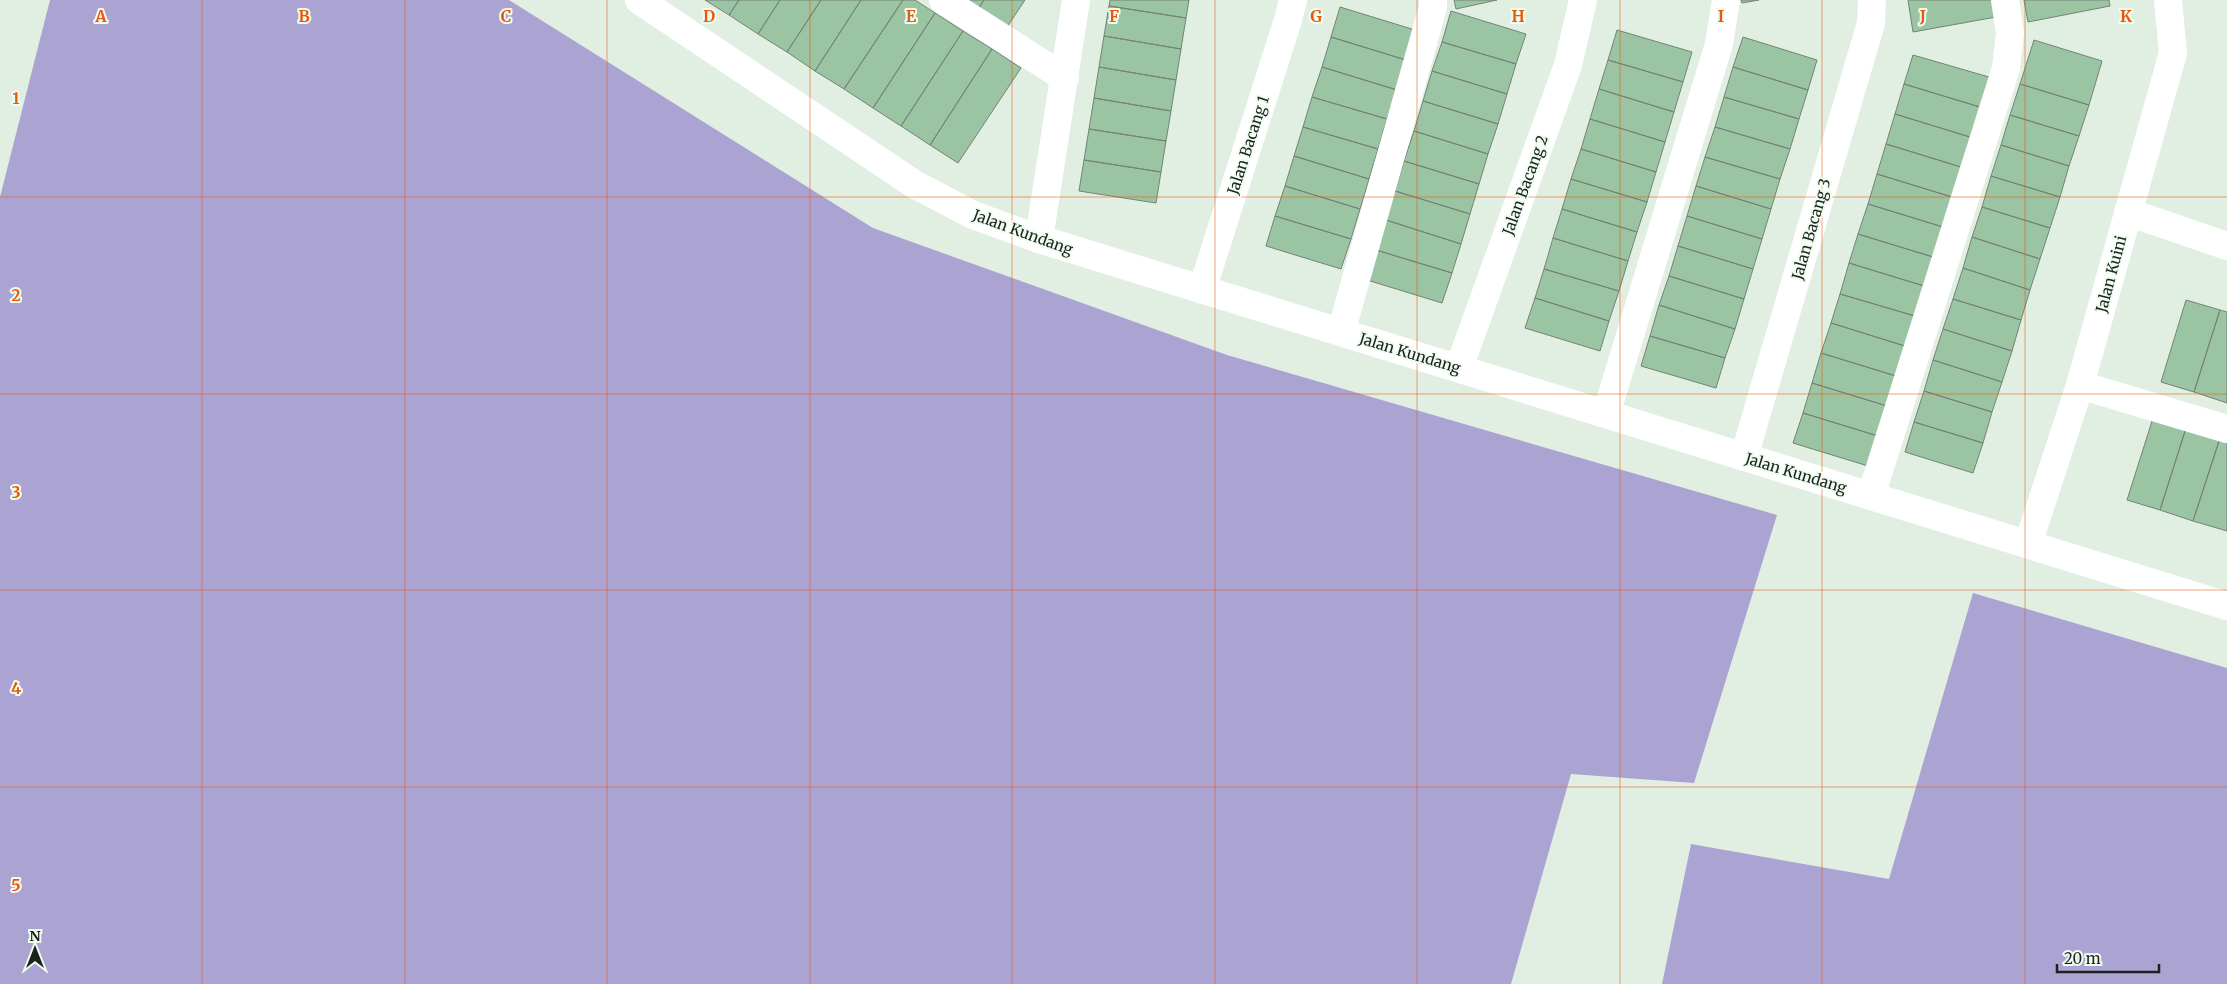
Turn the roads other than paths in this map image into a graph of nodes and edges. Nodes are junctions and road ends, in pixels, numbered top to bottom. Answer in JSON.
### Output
{"nodes":[{"id":1,"x":639,"y":0,"type":"edge"},
{"id":2,"x":942,"y":0,"type":"edge"},
{"id":3,"x":1076,"y":0,"type":"edge"},
{"id":4,"x":1293,"y":0,"type":"edge"},
{"id":5,"x":1433,"y":0,"type":"edge"},
{"id":6,"x":1583,"y":0,"type":"edge"},
{"id":7,"x":1726,"y":0,"type":"edge"},
{"id":8,"x":1872,"y":0,"type":"edge"},
{"id":9,"x":2004,"y":0,"type":"edge"},
{"id":10,"x":2168,"y":0,"type":"edge"},
{"id":11,"x":1065,"y":78,"type":"junction"},
{"id":12,"x":2128,"y":212,"type":"junction"},
{"id":13,"x":1039,"y":239,"type":"junction"},
{"id":14,"x":2227,"y":246,"type":"edge"},
{"id":15,"x":1202,"y":290,"type":"junction"},
{"id":16,"x":1341,"y":332,"type":"junction"},
{"id":17,"x":1459,"y":368,"type":"junction"},
{"id":18,"x":2080,"y":385,"type":"junction"},
{"id":19,"x":1606,"y":414,"type":"junction"},
{"id":20,"x":2227,"y":429,"type":"edge"},
{"id":21,"x":1744,"y":457,"type":"junction"},
{"id":22,"x":1870,"y":496,"type":"junction"},
{"id":23,"x":2028,"y":544,"type":"junction"},
{"id":24,"x":2227,"y":606,"type":"edge"}],
"edges":[{"from":1,"to":13,"type":"street","name":"Jalan Kundang"},
{"from":2,"to":11,"type":"street"},
{"from":3,"to":11,"type":"street"},
{"from":4,"to":15,"type":"street","name":"Jalan Bacang 1"},
{"from":5,"to":16,"type":"street"},
{"from":6,"to":17,"type":"street","name":"Jalan Bacang 2"},
{"from":7,"to":19,"type":"street"},
{"from":8,"to":21,"type":"street","name":"Jalan Bacang 3"},
{"from":9,"to":22,"type":"street"},
{"from":10,"to":12,"type":"street","name":"Jalan Kuini"},
{"from":11,"to":13,"type":"street"},
{"from":12,"to":14,"type":"street"},
{"from":12,"to":18,"type":"street","name":"Jalan Kuini"},
{"from":13,"to":15,"type":"street","name":"Jalan Kundang"},
{"from":15,"to":16,"type":"street","name":"Jalan Kundang"},
{"from":16,"to":17,"type":"street","name":"Jalan Kundang"},
{"from":17,"to":19,"type":"street","name":"Jalan Kundang"},
{"from":18,"to":20,"type":"street"},
{"from":18,"to":23,"type":"street","name":"Jalan Kuini"},
{"from":19,"to":21,"type":"street","name":"Jalan Kundang"},
{"from":21,"to":22,"type":"street","name":"Jalan Kundang"},
{"from":22,"to":23,"type":"street","name":"Jalan Kundang"},
{"from":23,"to":24,"type":"street","name":"Jalan Kundang"}]}
